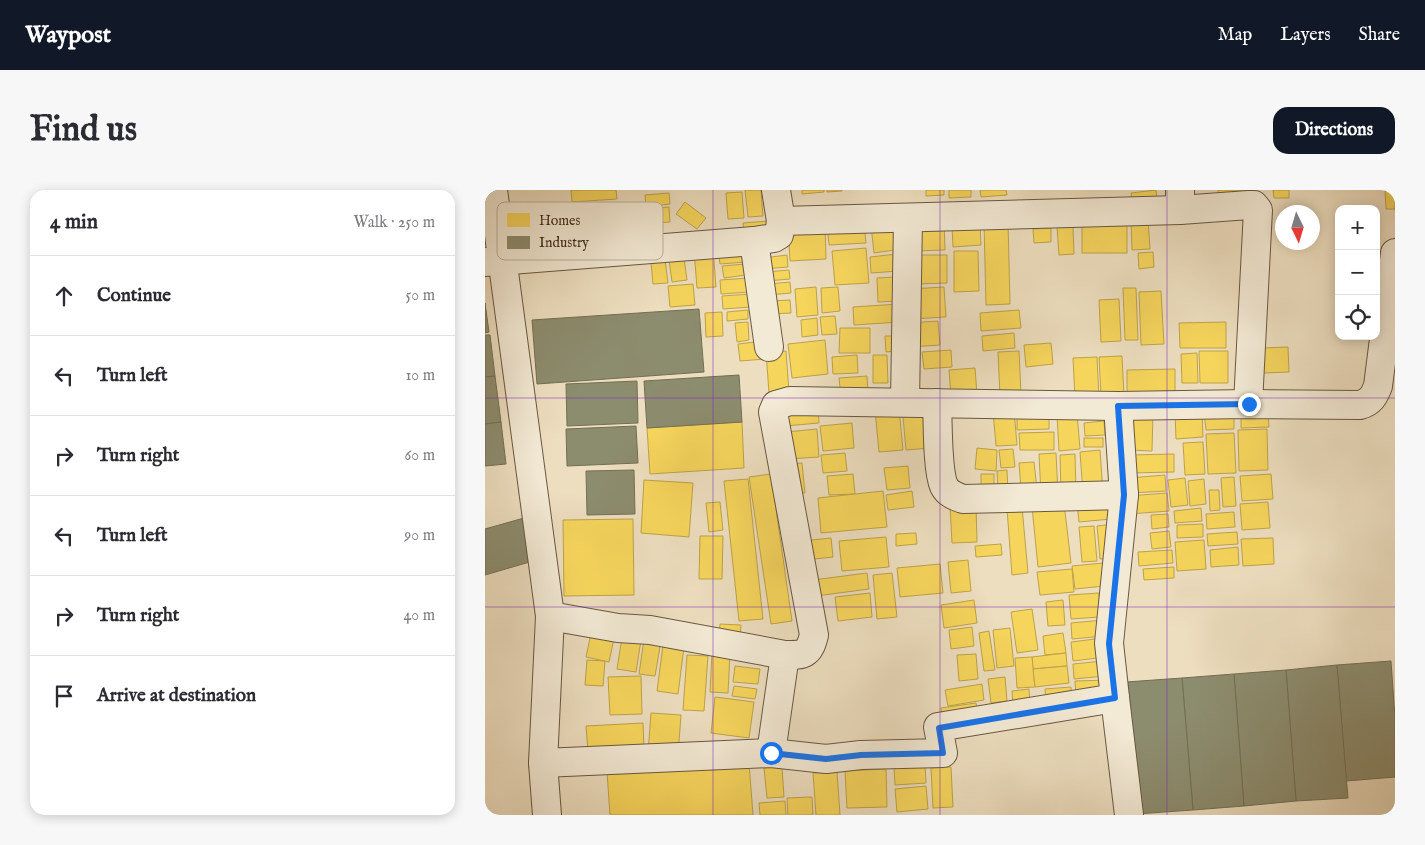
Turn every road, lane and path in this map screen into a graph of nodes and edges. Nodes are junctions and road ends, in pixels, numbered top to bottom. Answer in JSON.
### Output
{"nodes":[{"id":1,"x":493,"y":190,"type":"edge"},
{"id":2,"x":776,"y":190,"type":"edge"},
{"id":3,"x":1180,"y":200,"type":"edge"},
{"id":4,"x":908,"y":218,"type":"junction"},
{"id":5,"x":781,"y":221,"type":"junction"},
{"id":6,"x":754,"y":242,"type":"junction"},
{"id":7,"x":663,"y":249,"type":"edge"},
{"id":8,"x":1395,"y":254,"type":"edge"},
{"id":9,"x":508,"y":260,"type":"edge"},
{"id":10,"x":494,"y":261,"type":"edge"},
{"id":11,"x":1391,"y":321,"type":"edge"},
{"id":12,"x":769,"y":347,"type":"dead end"},
{"id":13,"x":905,"y":402,"type":"junction"},
{"id":14,"x":937,"y":403,"type":"junction"},
{"id":15,"x":1249,"y":404,"type":"junction"},
{"id":16,"x":1118,"y":406,"type":"junction"},
{"id":17,"x":1124,"y":495,"type":"junction"},
{"id":18,"x":550,"y":616,"type":"junction"},
{"id":19,"x":785,"y":655,"type":"junction"},
{"id":20,"x":1115,"y":698,"type":"junction"},
{"id":21,"x":771,"y":753,"type":"junction"},
{"id":22,"x":543,"y":763,"type":"junction"},
{"id":23,"x":547,"y":815,"type":"edge"},
{"id":24,"x":1129,"y":815,"type":"edge"}],
"edges":[{"from":1,"to":10,"type":"street"},
{"from":2,"to":5,"type":"street"},
{"from":3,"to":4,"type":"street"},
{"from":3,"to":15,"type":"street"},
{"from":4,"to":5,"type":"street"},
{"from":4,"to":13,"type":"street"},
{"from":5,"to":6,"type":"street"},
{"from":6,"to":7,"type":"street"},
{"from":6,"to":12,"type":"street"},
{"from":8,"to":11,"type":"street"},
{"from":9,"to":10,"type":"street"},
{"from":10,"to":18,"type":"street"},
{"from":11,"to":15,"type":"street"},
{"from":13,"to":14,"type":"street"},
{"from":13,"to":19,"type":"street"},
{"from":14,"to":16,"type":"street"},
{"from":14,"to":17,"type":"street"},
{"from":15,"to":16,"type":"street"},
{"from":16,"to":17,"type":"street"},
{"from":17,"to":20,"type":"street"},
{"from":18,"to":19,"type":"street"},
{"from":18,"to":22,"type":"street"},
{"from":19,"to":21,"type":"street"},
{"from":20,"to":21,"type":"street"},
{"from":20,"to":24,"type":"street"},
{"from":21,"to":22,"type":"street"},
{"from":22,"to":23,"type":"street"}]}
